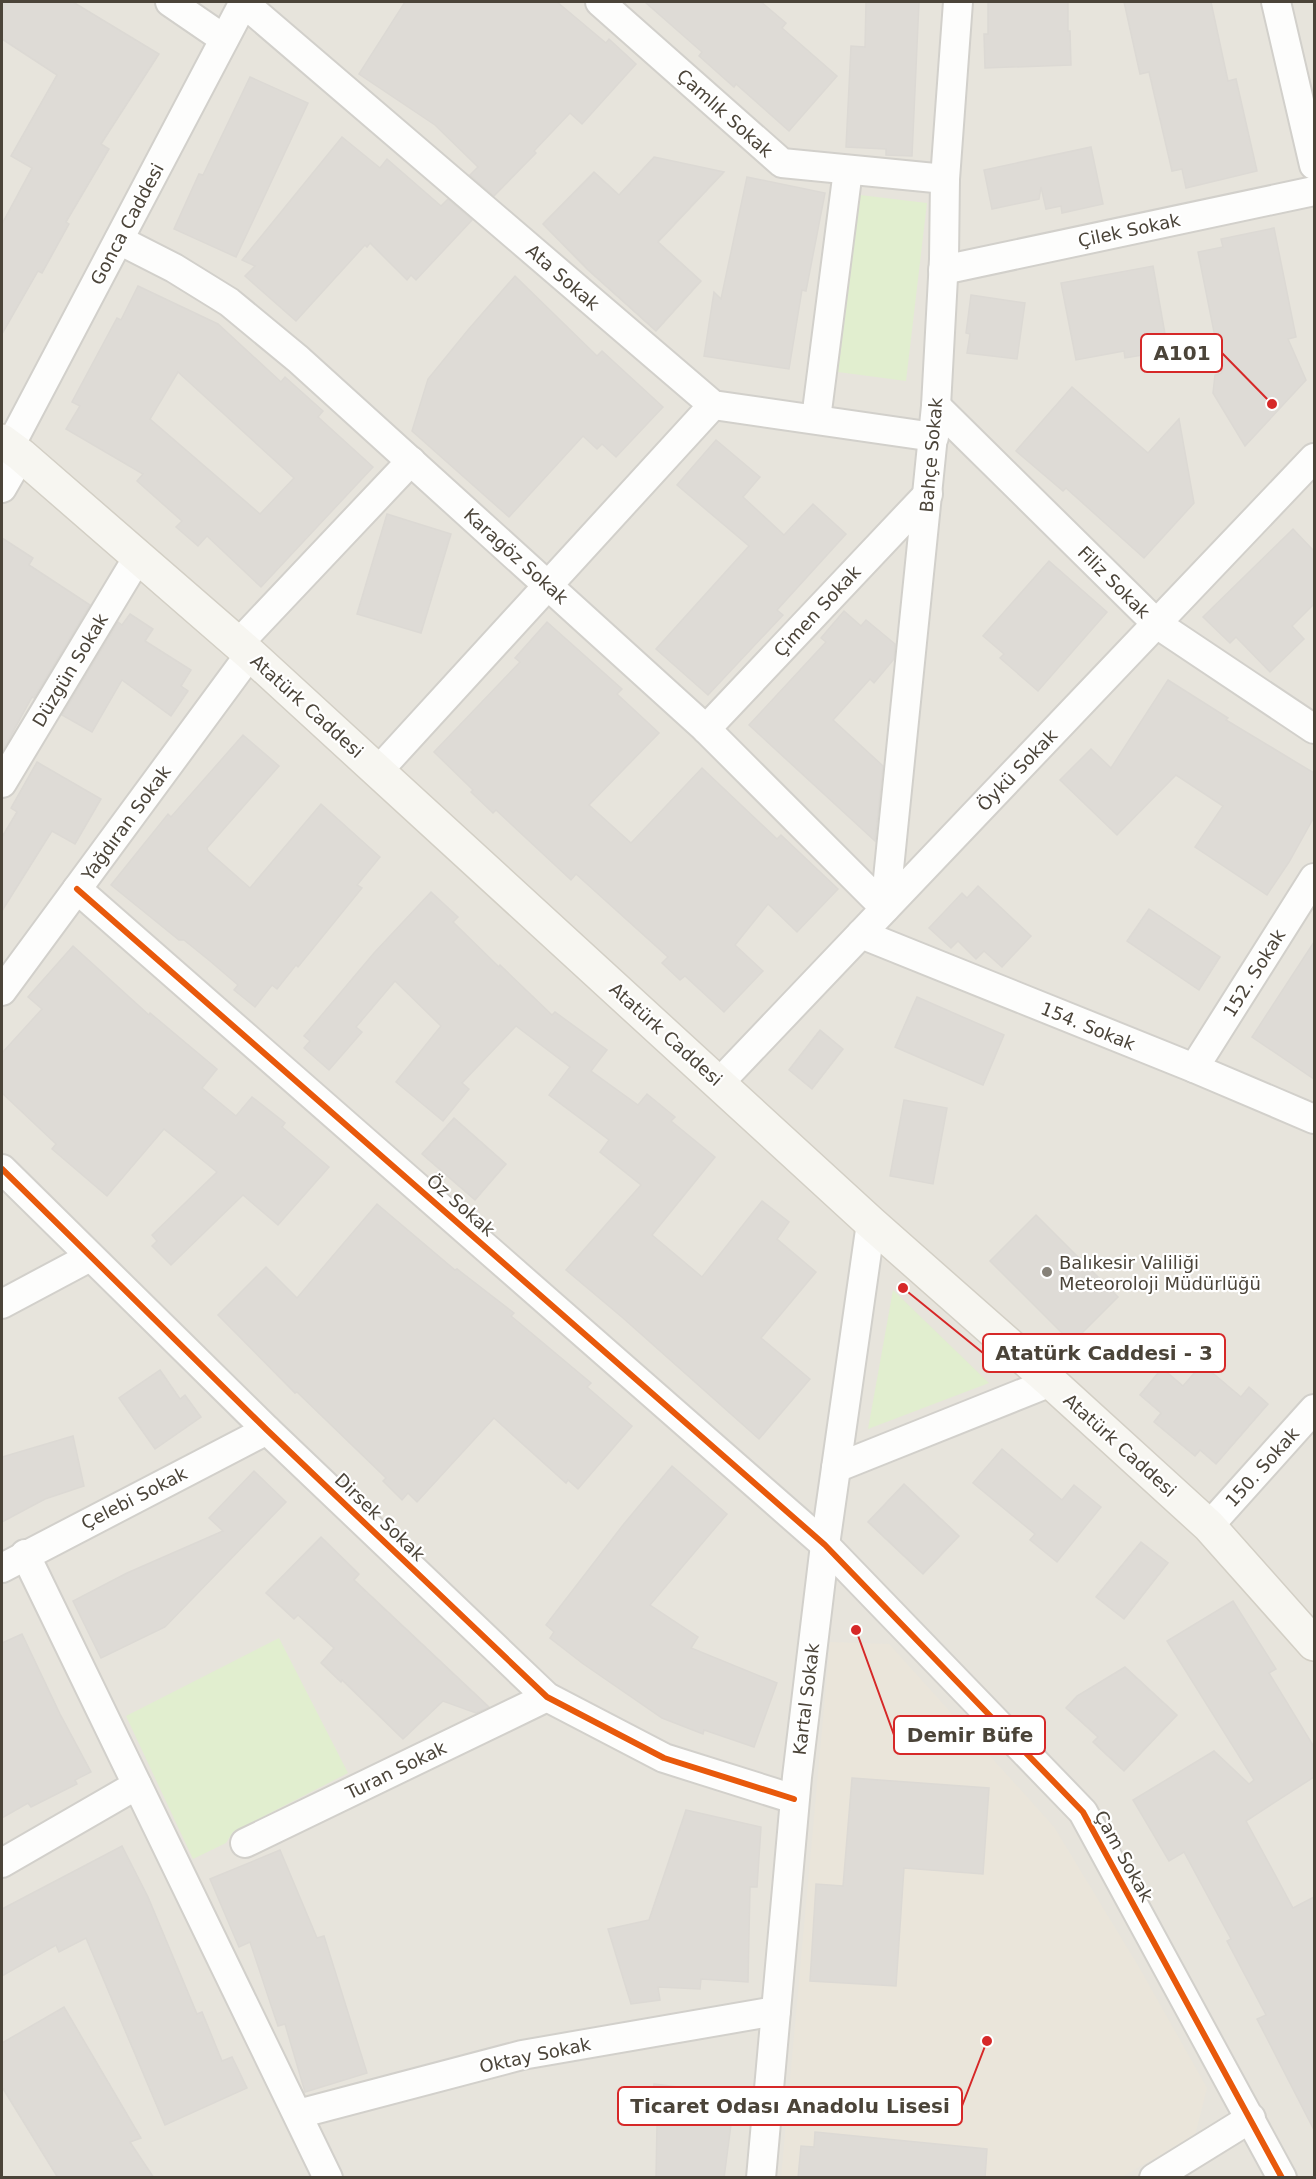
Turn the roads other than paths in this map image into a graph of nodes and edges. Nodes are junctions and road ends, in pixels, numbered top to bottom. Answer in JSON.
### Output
{"nodes":[{"id":1,"x":170,"y":2,"type":"edge"},
{"id":2,"x":244,"y":2,"type":"edge"},
{"id":3,"x":600,"y":2,"type":"edge"},
{"id":4,"x":958,"y":2,"type":"edge"},
{"id":5,"x":1276,"y":2,"type":"edge"},
{"id":6,"x":224,"y":39,"type":"junction"},
{"id":7,"x":1314,"y":165,"type":"edge"},
{"id":8,"x":848,"y":170,"type":"junction"},
{"id":9,"x":945,"y":179,"type":"junction"},
{"id":10,"x":1314,"y":191,"type":"edge"},
{"id":11,"x":119,"y":240,"type":"junction"},
{"id":12,"x":943,"y":270,"type":"junction"},
{"id":13,"x":713,"y":405,"type":"junction"},
{"id":14,"x":936,"y":406,"type":"junction"},
{"id":15,"x":816,"y":419,"type":"junction"},
{"id":16,"x":934,"y":437,"type":"junction"},
{"id":17,"x":11,"y":448,"type":"edge"},
{"id":18,"x":1314,"y":458,"type":"edge"},
{"id":19,"x":411,"y":461,"type":"junction"},
{"id":20,"x":2,"y":488,"type":"edge"},
{"id":21,"x":928,"y":494,"type":"junction"},
{"id":22,"x":138,"y":557,"type":"junction"},
{"id":23,"x":548,"y":585,"type":"junction"},
{"id":24,"x":1157,"y":624,"type":"junction"},
{"id":25,"x":244,"y":649,"type":"junction"},
{"id":26,"x":706,"y":729,"type":"junction"},
{"id":27,"x":1314,"y":729,"type":"edge"},
{"id":28,"x":378,"y":771,"type":"junction"},
{"id":29,"x":2,"y":783,"type":"edge"},
{"id":30,"x":1314,"y":878,"type":"edge"},
{"id":31,"x":77,"y":889,"type":"junction"},
{"id":32,"x":885,"y":908,"type":"junction"},
{"id":33,"x":861,"y":934,"type":"junction"},
{"id":34,"x":2,"y":991,"type":"edge"},
{"id":35,"x":1194,"y":1068,"type":"junction"},
{"id":36,"x":720,"y":1082,"type":"junction"},
{"id":37,"x":1314,"y":1119,"type":"edge"},
{"id":38,"x":2,"y":1169,"type":"edge"},
{"id":39,"x":871,"y":1222,"type":"junction"},
{"id":40,"x":90,"y":1257,"type":"junction"},
{"id":41,"x":2,"y":1304,"type":"edge"},
{"id":42,"x":1051,"y":1382,"type":"junction"},
{"id":43,"x":1314,"y":1409,"type":"edge"},
{"id":44,"x":267,"y":1430,"type":"junction"},
{"id":45,"x":836,"y":1468,"type":"junction"},
{"id":46,"x":1209,"y":1526,"type":"junction"},
{"id":47,"x":825,"y":1545,"type":"junction"},
{"id":48,"x":13,"y":1561,"type":"edge"},
{"id":49,"x":1314,"y":1644,"type":"edge"},
{"id":50,"x":547,"y":1697,"type":"junction"},
{"id":51,"x":137,"y":1785,"type":"junction"},
{"id":52,"x":794,"y":1799,"type":"junction"},
{"id":53,"x":245,"y":1843,"type":"dead end"},
{"id":54,"x":2,"y":1863,"type":"edge"},
{"id":55,"x":776,"y":2011,"type":"junction"},
{"id":56,"x":298,"y":2114,"type":"junction"},
{"id":57,"x":1251,"y":2118,"type":"junction"},
{"id":58,"x":328,"y":2178,"type":"edge"},
{"id":59,"x":761,"y":2178,"type":"edge"},
{"id":60,"x":1154,"y":2178,"type":"edge"},
{"id":61,"x":1282,"y":2178,"type":"edge"}],
"edges":[{"from":1,"to":6,"type":"street"},
{"from":2,"to":6,"type":"street","name":"Gonca Caddesi"},
{"from":2,"to":13,"type":"street","name":"Ata Sokak"},
{"from":3,"to":8,"type":"street","name":"Çamlık Sokak"},
{"from":4,"to":9,"type":"street","name":"Bahçe Sokak"},
{"from":5,"to":7,"type":"street"},
{"from":6,"to":11,"type":"street","name":"Gonca Caddesi"},
{"from":8,"to":9,"type":"street","name":"Çamlık Sokak"},
{"from":8,"to":15,"type":"street"},
{"from":9,"to":12,"type":"street","name":"Bahçe Sokak"},
{"from":10,"to":12,"type":"street","name":"Çilek Sokak"},
{"from":11,"to":17,"type":"street","name":"Gonca Caddesi"},
{"from":11,"to":19,"type":"street","name":"Karagöz Sokak"},
{"from":12,"to":14,"type":"street","name":"Bahçe Sokak"},
{"from":13,"to":15,"type":"street"},
{"from":13,"to":23,"type":"street"},
{"from":14,"to":16,"type":"street","name":"Bahçe Sokak"},
{"from":14,"to":24,"type":"street","name":"Filiz Sokak"},
{"from":15,"to":16,"type":"street"},
{"from":16,"to":21,"type":"street","name":"Bahçe Sokak"},
{"from":17,"to":20,"type":"street","name":"Gonca Caddesi"},
{"from":17,"to":22,"type":"main road","name":"Atatürk Caddesi"},
{"from":18,"to":24,"type":"street","name":"Öykü Sokak"},
{"from":19,"to":23,"type":"street","name":"Karagöz Sokak"},
{"from":19,"to":25,"type":"street","name":"Yağdıran Sokak"},
{"from":21,"to":26,"type":"street","name":"Çimen Sokak"},
{"from":21,"to":32,"type":"street","name":"Bahçe Sokak"},
{"from":22,"to":25,"type":"main road","name":"Atatürk Caddesi"},
{"from":22,"to":29,"type":"street","name":"Düzgün Sokak"},
{"from":23,"to":26,"type":"street","name":"Karagöz Sokak"},
{"from":23,"to":28,"type":"street"},
{"from":24,"to":27,"type":"street","name":"Filiz Sokak"},
{"from":24,"to":32,"type":"street","name":"Öykü Sokak"},
{"from":25,"to":28,"type":"main road","name":"Atatürk Caddesi"},
{"from":25,"to":31,"type":"street","name":"Yağdıran Sokak"},
{"from":26,"to":32,"type":"street","name":"Karagöz Sokak"},
{"from":28,"to":36,"type":"main road","name":"Atatürk Caddesi"},
{"from":30,"to":35,"type":"street","name":"152. Sokak"},
{"from":31,"to":34,"type":"street","name":"Yağdıran Sokak"},
{"from":31,"to":47,"type":"street","name":"Öz Sokak"},
{"from":32,"to":33,"type":"street","name":"Öykü Sokak"},
{"from":33,"to":35,"type":"street","name":"154. Sokak"},
{"from":33,"to":36,"type":"street","name":"Öykü Sokak"},
{"from":35,"to":37,"type":"street","name":"154. Sokak"},
{"from":36,"to":39,"type":"main road","name":"Atatürk Caddesi"},
{"from":38,"to":40,"type":"street","name":"Dirsek Sokak"},
{"from":39,"to":42,"type":"main road","name":"Atatürk Caddesi"},
{"from":39,"to":45,"type":"street","name":"Kartal Sokak"},
{"from":40,"to":41,"type":"street"},
{"from":40,"to":44,"type":"street","name":"Dirsek Sokak"},
{"from":42,"to":45,"type":"street"},
{"from":42,"to":46,"type":"main road","name":"Atatürk Caddesi"},
{"from":43,"to":46,"type":"street","name":"150. Sokak"},
{"from":44,"to":48,"type":"street","name":"Çelebi Sokak"},
{"from":44,"to":50,"type":"street","name":"Dirsek Sokak"},
{"from":45,"to":47,"type":"street","name":"Kartal Sokak"},
{"from":46,"to":49,"type":"main road","name":"Atatürk Caddesi"},
{"from":47,"to":52,"type":"street","name":"Kartal Sokak"},
{"from":47,"to":57,"type":"street","name":"Çam Sokak"},
{"from":48,"to":51,"type":"street"},
{"from":50,"to":52,"type":"street","name":"Dirsek Sokak"},
{"from":50,"to":53,"type":"street","name":"Turan Sokak"},
{"from":51,"to":54,"type":"street"},
{"from":51,"to":56,"type":"street"},
{"from":52,"to":55,"type":"street","name":"Kartal Sokak"},
{"from":55,"to":56,"type":"street","name":"Oktay Sokak"},
{"from":55,"to":59,"type":"street","name":"Kartal Sokak"},
{"from":56,"to":58,"type":"street"},
{"from":57,"to":60,"type":"street"},
{"from":57,"to":61,"type":"street","name":"Çam Sokak"}]}
